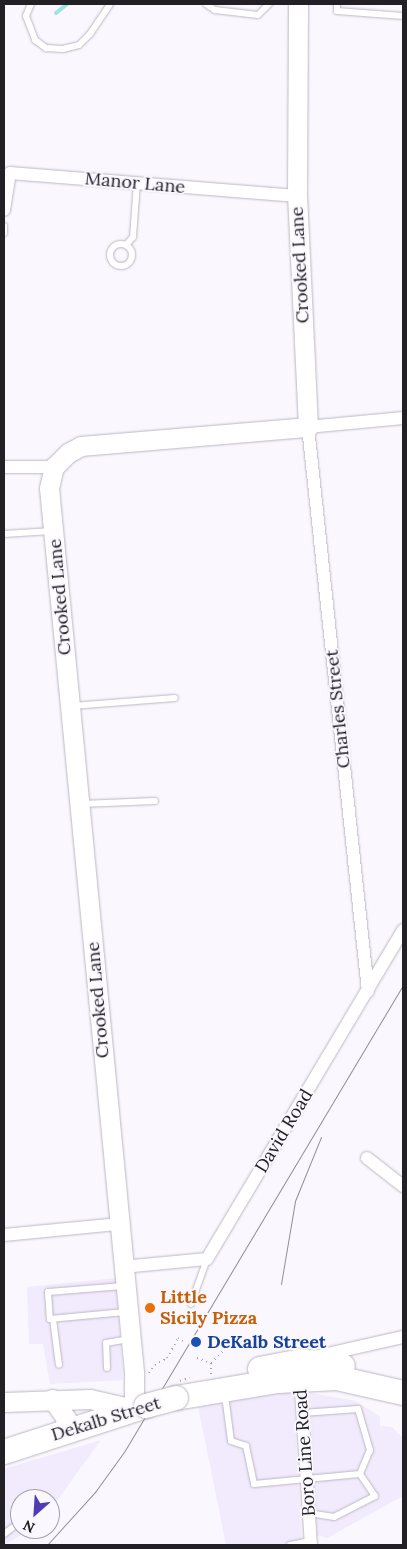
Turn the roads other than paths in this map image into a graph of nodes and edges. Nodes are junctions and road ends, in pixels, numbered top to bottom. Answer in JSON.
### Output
{"nodes":[{"id":1,"x":31,"y":4,"type":"edge"},
{"id":2,"x":110,"y":4,"type":"edge"},
{"id":3,"x":206,"y":4,"type":"edge"},
{"id":4,"x":269,"y":4,"type":"edge"},
{"id":5,"x":298,"y":4,"type":"edge"},
{"id":6,"x":337,"y":4,"type":"edge"},
{"id":7,"x":403,"y":16,"type":"edge"},
{"id":8,"x":137,"y":183,"type":"junction"},
{"id":9,"x":297,"y":196,"type":"junction"},
{"id":10,"x":4,"y":210,"type":"edge"},
{"id":11,"x":4,"y":226,"type":"edge"},
{"id":12,"x":4,"y":233,"type":"edge"},
{"id":13,"x":126,"y":245,"type":"dead end"},
{"id":14,"x":403,"y":418,"type":"edge"},
{"id":15,"x":308,"y":427,"type":"junction"},
{"id":16,"x":4,"y":467,"type":"edge"},
{"id":17,"x":54,"y":468,"type":"junction"},
{"id":18,"x":54,"y":530,"type":"junction"},
{"id":19,"x":4,"y":534,"type":"edge"},
{"id":20,"x":174,"y":698,"type":"dead end"},
{"id":21,"x":70,"y":707,"type":"junction"},
{"id":22,"x":155,"y":801,"type":"dead end"},
{"id":23,"x":80,"y":804,"type":"junction"},
{"id":24,"x":403,"y":930,"type":"edge"},
{"id":25,"x":368,"y":991,"type":"junction"},
{"id":26,"x":367,"y":1158,"type":"dead end"},
{"id":27,"x":403,"y":1186,"type":"edge"},
{"id":28,"x":120,"y":1224,"type":"junction"},
{"id":29,"x":4,"y":1235,"type":"edge"},
{"id":30,"x":207,"y":1259,"type":"junction"},
{"id":31,"x":123,"y":1276,"type":"junction"},
{"id":32,"x":191,"y":1304,"type":"dead end"},
{"id":33,"x":127,"y":1312,"type":"junction"},
{"id":34,"x":53,"y":1319,"type":"junction"},
{"id":35,"x":403,"y":1337,"type":"edge"},
{"id":36,"x":130,"y":1339,"type":"junction"},
{"id":37,"x":59,"y":1365,"type":"dead end"},
{"id":38,"x":107,"y":1368,"type":"dead end"},
{"id":39,"x":301,"y":1370,"type":"junction"},
{"id":40,"x":403,"y":1379,"type":"edge"},
{"id":41,"x":215,"y":1384,"type":"junction"},
{"id":42,"x":403,"y":1393,"type":"edge"},
{"id":43,"x":52,"y":1399,"type":"junction"},
{"id":44,"x":4,"y":1402,"type":"edge"},
{"id":45,"x":140,"y":1408,"type":"junction"},
{"id":46,"x":302,"y":1413,"type":"junction"},
{"id":47,"x":64,"y":1432,"type":"junction"},
{"id":48,"x":4,"y":1452,"type":"edge"},
{"id":49,"x":360,"y":1474,"type":"junction"},
{"id":50,"x":307,"y":1479,"type":"junction"},
{"id":51,"x":309,"y":1513,"type":"junction"},
{"id":52,"x":311,"y":1543,"type":"edge"},
{"id":53,"x":290,"y":1545,"type":"edge"}],
"edges":[{"from":1,"to":2,"type":"lane"},
{"from":3,"to":4,"type":"lane"},
{"from":5,"to":9,"type":"street","name":"Crooked Lane"},
{"from":6,"to":7,"type":"lane"},
{"from":8,"to":9,"type":"street","name":"Manor Lane"},
{"from":8,"to":10,"type":"street","name":"Manor Lane"},
{"from":8,"to":13,"type":"lane"},
{"from":9,"to":15,"type":"street","name":"Crooked Lane"},
{"from":11,"to":12,"type":"lane"},
{"from":14,"to":15,"type":"street"},
{"from":15,"to":17,"type":"street"},
{"from":15,"to":25,"type":"street","name":"Charles Street"},
{"from":16,"to":17,"type":"street"},
{"from":17,"to":18,"type":"street","name":"Crooked Lane"},
{"from":18,"to":19,"type":"lane"},
{"from":18,"to":21,"type":"street","name":"Crooked Lane"},
{"from":20,"to":21,"type":"lane"},
{"from":21,"to":23,"type":"street","name":"Crooked Lane"},
{"from":22,"to":23,"type":"lane"},
{"from":23,"to":28,"type":"street","name":"Crooked Lane"},
{"from":24,"to":25,"type":"street","name":"David Road"},
{"from":25,"to":30,"type":"street","name":"David Road"},
{"from":26,"to":27,"type":"street"},
{"from":28,"to":29,"type":"street"},
{"from":28,"to":31,"type":"street","name":"Crooked Lane"},
{"from":30,"to":31,"type":"street"},
{"from":30,"to":32,"type":"lane"},
{"from":31,"to":33,"type":"street","name":"Crooked Lane"},
{"from":31,"to":34,"type":"lane"},
{"from":33,"to":34,"type":"lane"},
{"from":33,"to":36,"type":"street","name":"Crooked Lane"},
{"from":34,"to":37,"type":"lane"},
{"from":35,"to":39,"type":"street"},
{"from":36,"to":38,"type":"lane"},
{"from":36,"to":45,"type":"street","name":"Crooked Lane"},
{"from":39,"to":40,"type":"highway","name":"Dekalb Street"},
{"from":39,"to":41,"type":"highway","name":"Dekalb Street"},
{"from":39,"to":42,"type":"highway","name":"Dekalb Street"},
{"from":39,"to":46,"type":"street","name":"Boro Line Road"},
{"from":41,"to":45,"type":"highway","name":"Dekalb Street","bridge":true},
{"from":41,"to":50,"type":"lane"},
{"from":43,"to":44,"type":"street"},
{"from":43,"to":45,"type":"street"},
{"from":43,"to":47,"type":"street"},
{"from":45,"to":47,"type":"highway","name":"Dekalb Street"},
{"from":46,"to":49,"type":"lane"},
{"from":46,"to":50,"type":"street","name":"Boro Line Road"},
{"from":47,"to":48,"type":"highway","name":"Dekalb Street"},
{"from":49,"to":50,"type":"lane"},
{"from":49,"to":51,"type":"lane"},
{"from":50,"to":51,"type":"street","name":"Boro Line Road"},
{"from":51,"to":52,"type":"street","name":"Boro Line Road"},
{"from":52,"to":53,"type":"lane"}]}
